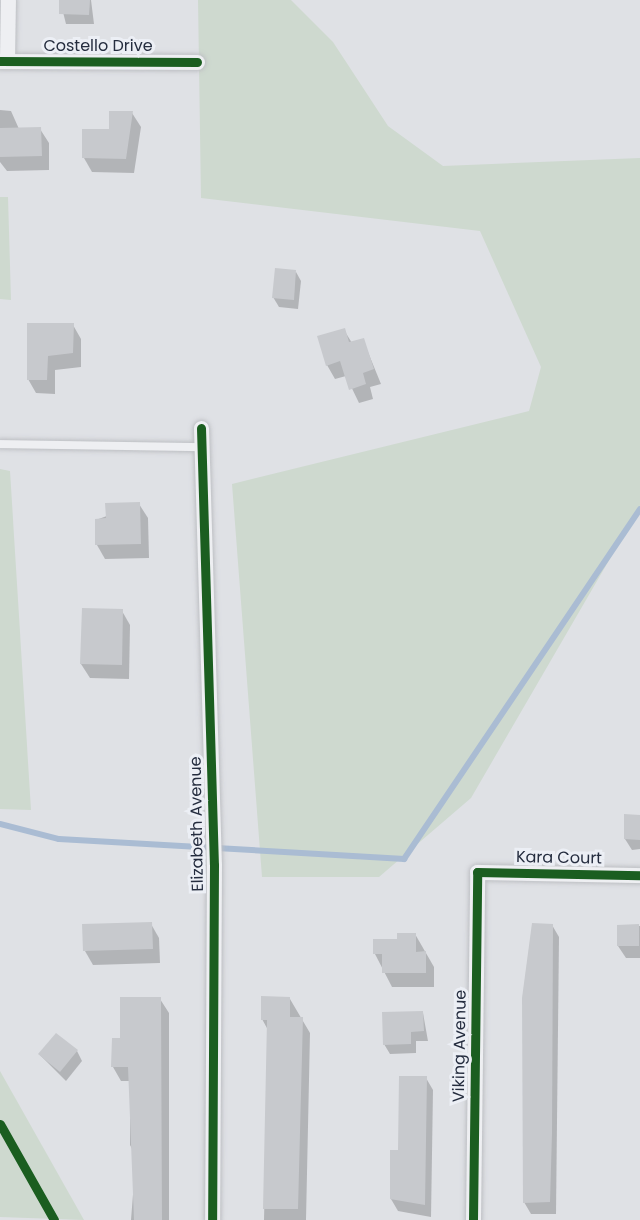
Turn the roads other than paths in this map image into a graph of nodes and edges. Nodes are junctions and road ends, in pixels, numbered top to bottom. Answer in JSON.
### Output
{"nodes":[{"id":1,"x":8,"y":0,"type":"edge"},
{"id":2,"x":4,"y":61,"type":"edge"},
{"id":3,"x":197,"y":62,"type":"dead end"},
{"id":4,"x":201,"y":428,"type":"dead end"},
{"id":5,"x":0,"y":444,"type":"edge"},
{"id":6,"x":202,"y":447,"type":"junction"},
{"id":7,"x":477,"y":872,"type":"joint"},
{"id":8,"x":640,"y":874,"type":"edge"},
{"id":9,"x":212,"y":1220,"type":"edge"},
{"id":10,"x":473,"y":1220,"type":"edge"}],
"edges":[{"from":1,"to":2,"type":"street"},
{"from":2,"to":3,"type":"street","name":"Costello Drive"},
{"from":4,"to":6,"type":"street","name":"Elizabeth Avenue"},
{"from":5,"to":6,"type":"lane"},
{"from":6,"to":9,"type":"street","name":"Elizabeth Avenue"},
{"from":7,"to":8,"type":"street","name":"Kara Court"},
{"from":7,"to":10,"type":"street","name":"Viking Avenue"}]}
